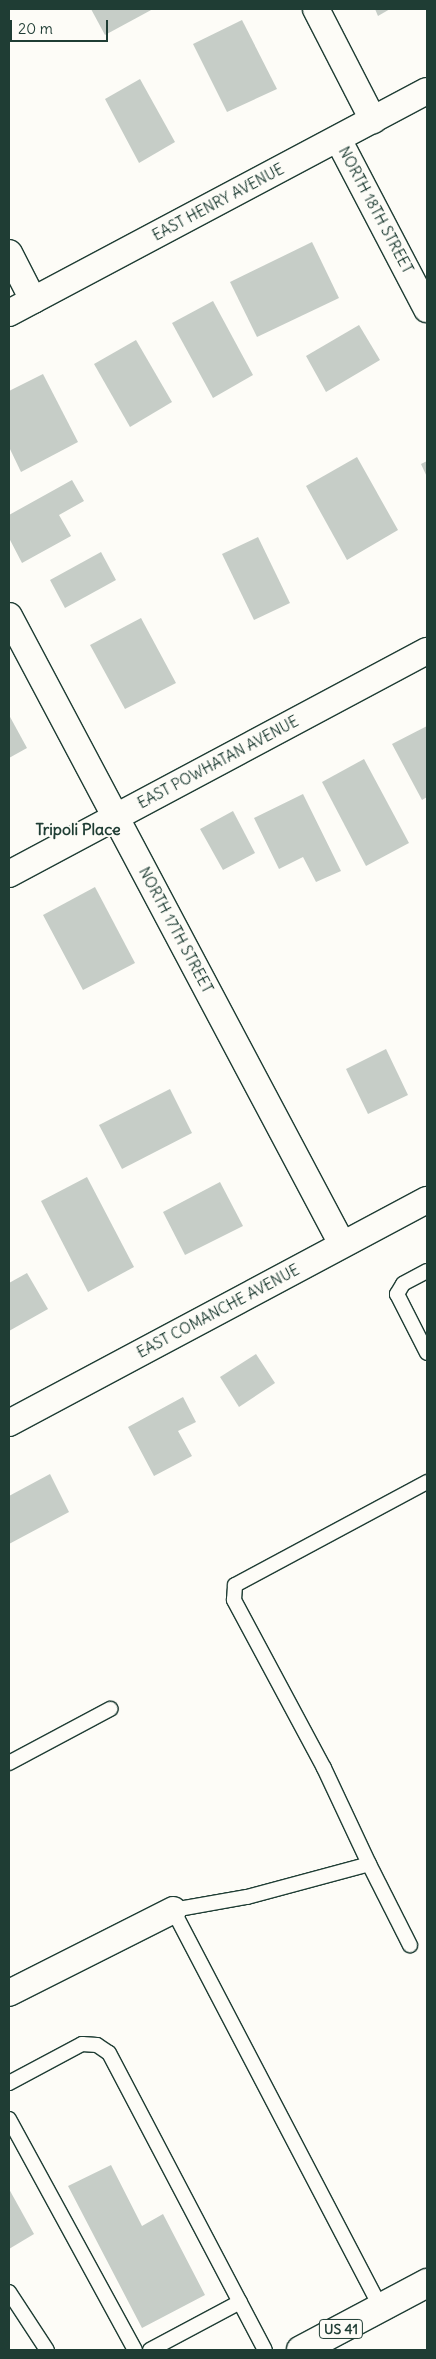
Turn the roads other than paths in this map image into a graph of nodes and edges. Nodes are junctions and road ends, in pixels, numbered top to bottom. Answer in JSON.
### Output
{"nodes":[{"id":1,"x":316,"y":9,"type":"edge"},
{"id":2,"x":427,"y":91,"type":"edge"},
{"id":3,"x":373,"y":120,"type":"junction"},
{"id":4,"x":338,"y":139,"type":"junction"},
{"id":5,"x":9,"y":253,"type":"edge"},
{"id":6,"x":33,"y":300,"type":"junction"},
{"id":7,"x":427,"y":309,"type":"edge"},
{"id":8,"x":9,"y":313,"type":"edge"},
{"id":9,"x":9,"y":616,"type":"edge"},
{"id":10,"x":427,"y":651,"type":"edge"},
{"id":11,"x":116,"y":817,"type":"junction"},
{"id":12,"x":9,"y":874,"type":"edge"},
{"id":13,"x":427,"y":1200,"type":"edge"},
{"id":14,"x":342,"y":1244,"type":"junction"},
{"id":15,"x":427,"y":1271,"type":"edge"},
{"id":16,"x":427,"y":1353,"type":"edge"},
{"id":17,"x":9,"y":1423,"type":"edge"},
{"id":18,"x":427,"y":1482,"type":"edge"},
{"id":19,"x":110,"y":1709,"type":"dead end"},
{"id":20,"x":9,"y":1764,"type":"edge"},
{"id":21,"x":368,"y":1864,"type":"junction"},
{"id":22,"x":173,"y":1910,"type":"junction"},
{"id":23,"x":410,"y":1945,"type":"dead end"},
{"id":24,"x":9,"y":1993,"type":"edge"},
{"id":25,"x":9,"y":2084,"type":"edge"},
{"id":26,"x":9,"y":2119,"type":"edge"},
{"id":27,"x":427,"y":2283,"type":"edge"},
{"id":28,"x":9,"y":2292,"type":"edge"},
{"id":29,"x":240,"y":2302,"type":"junction"},
{"id":30,"x":381,"y":2308,"type":"junction"},
{"id":31,"x":47,"y":2350,"type":"edge"},
{"id":32,"x":134,"y":2350,"type":"edge"},
{"id":33,"x":150,"y":2350,"type":"edge"},
{"id":34,"x":265,"y":2350,"type":"edge"},
{"id":35,"x":301,"y":2350,"type":"edge"}],
"edges":[{"from":1,"to":3,"type":"street"},
{"from":2,"to":3,"type":"street","name":"EAST HENRY AVENUE"},
{"from":3,"to":4,"type":"street","name":"EAST HENRY AVENUE"},
{"from":4,"to":6,"type":"street","name":"EAST HENRY AVENUE"},
{"from":4,"to":7,"type":"street","name":"NORTH 18TH STREET"},
{"from":5,"to":6,"type":"street"},
{"from":6,"to":8,"type":"street","name":"EAST HENRY AVENUE"},
{"from":9,"to":11,"type":"street","name":"NORTH 17TH STREET"},
{"from":10,"to":11,"type":"street","name":"EAST POWHATAN AVENUE"},
{"from":11,"to":12,"type":"street","name":"EAST POWHATAN AVENUE"},
{"from":11,"to":14,"type":"street","name":"NORTH 17TH STREET"},
{"from":13,"to":14,"type":"street","name":"EAST COMANCHE AVENUE"},
{"from":14,"to":17,"type":"street","name":"EAST COMANCHE AVENUE"},
{"from":15,"to":16,"type":"lane"},
{"from":18,"to":21,"type":"lane"},
{"from":19,"to":20,"type":"lane"},
{"from":21,"to":22,"type":"lane"},
{"from":21,"to":23,"type":"lane"},
{"from":22,"to":24,"type":"street"},
{"from":22,"to":30,"type":"lane"},
{"from":25,"to":29,"type":"lane"},
{"from":26,"to":32,"type":"lane"},
{"from":27,"to":30,"type":"main road","number":"US 41"},
{"from":28,"to":31,"type":"lane"},
{"from":29,"to":33,"type":"lane"},
{"from":29,"to":34,"type":"lane"},
{"from":30,"to":35,"type":"main road","number":"US 41"}]}
